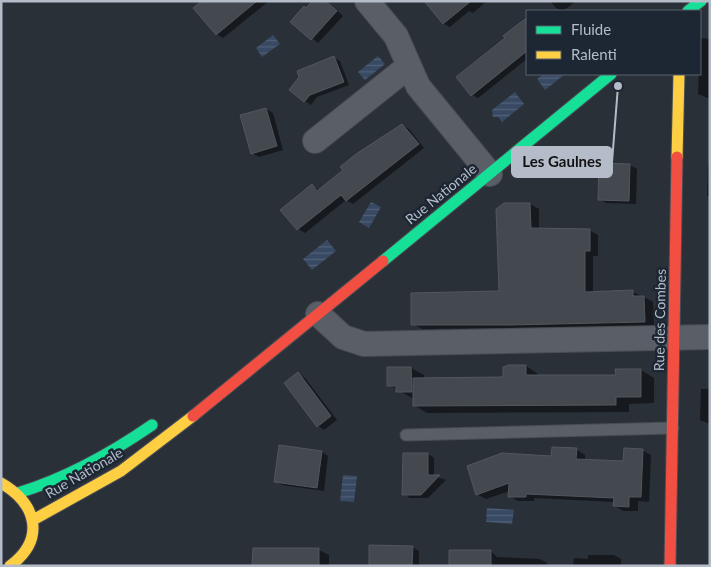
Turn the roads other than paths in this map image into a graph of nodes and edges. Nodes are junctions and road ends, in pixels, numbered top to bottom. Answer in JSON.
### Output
{"nodes":[{"id":1,"x":367,"y":1,"type":"edge"},
{"id":2,"x":701,"y":1,"type":"edge"},
{"id":3,"x":689,"y":10,"type":"edge"},
{"id":4,"x":409,"y":66,"type":"junction"},
{"id":5,"x":610,"y":75,"type":"edge"},
{"id":6,"x":678,"y":75,"type":"edge"},
{"id":7,"x":315,"y":141,"type":"dead end"},
{"id":8,"x":490,"y":174,"type":"junction"},
{"id":9,"x":318,"y":314,"type":"junction"},
{"id":10,"x":290,"y":337,"type":"junction"},
{"id":11,"x":710,"y":338,"type":"edge"},
{"id":12,"x":674,"y":339,"type":"junction"},
{"id":13,"x":200,"y":395,"type":"dead end"},
{"id":14,"x":160,"y":421,"type":"dead end"},
{"id":15,"x":673,"y":428,"type":"junction"},
{"id":16,"x":406,"y":435,"type":"dead end"},
{"id":17,"x":1,"y":483,"type":"edge"},
{"id":18,"x":18,"y":492,"type":"junction"},
{"id":19,"x":33,"y":520,"type":"junction"},
{"id":20,"x":10,"y":566,"type":"edge"},
{"id":21,"x":670,"y":566,"type":"edge"}],
"edges":[{"from":1,"to":4,"type":"street"},
{"from":2,"to":3,"type":"main road"},
{"from":4,"to":7,"type":"street"},
{"from":4,"to":8,"type":"street"},
{"from":5,"to":8,"type":"main road","name":"Rue Nationale"},
{"from":6,"to":12,"type":"main road","name":"Rue des Combes"},
{"from":8,"to":9,"type":"main road","name":"Rue Nationale"},
{"from":9,"to":10,"type":"main road","name":"Rue Nationale"},
{"from":9,"to":12,"type":"street"},
{"from":10,"to":13,"type":"main road","name":"Rue Nationale"},
{"from":10,"to":19,"type":"main road","name":"Rue Nationale"},
{"from":11,"to":12,"type":"street"},
{"from":12,"to":15,"type":"main road","name":"Rue des Combes"},
{"from":14,"to":18,"type":"main road","name":"Rue Nationale"},
{"from":15,"to":16,"type":"lane"},
{"from":15,"to":21,"type":"main road","name":"Rue des Combes"},
{"from":17,"to":18,"type":"main road"},
{"from":18,"to":19,"type":"main road"},
{"from":19,"to":20,"type":"main road"}]}
